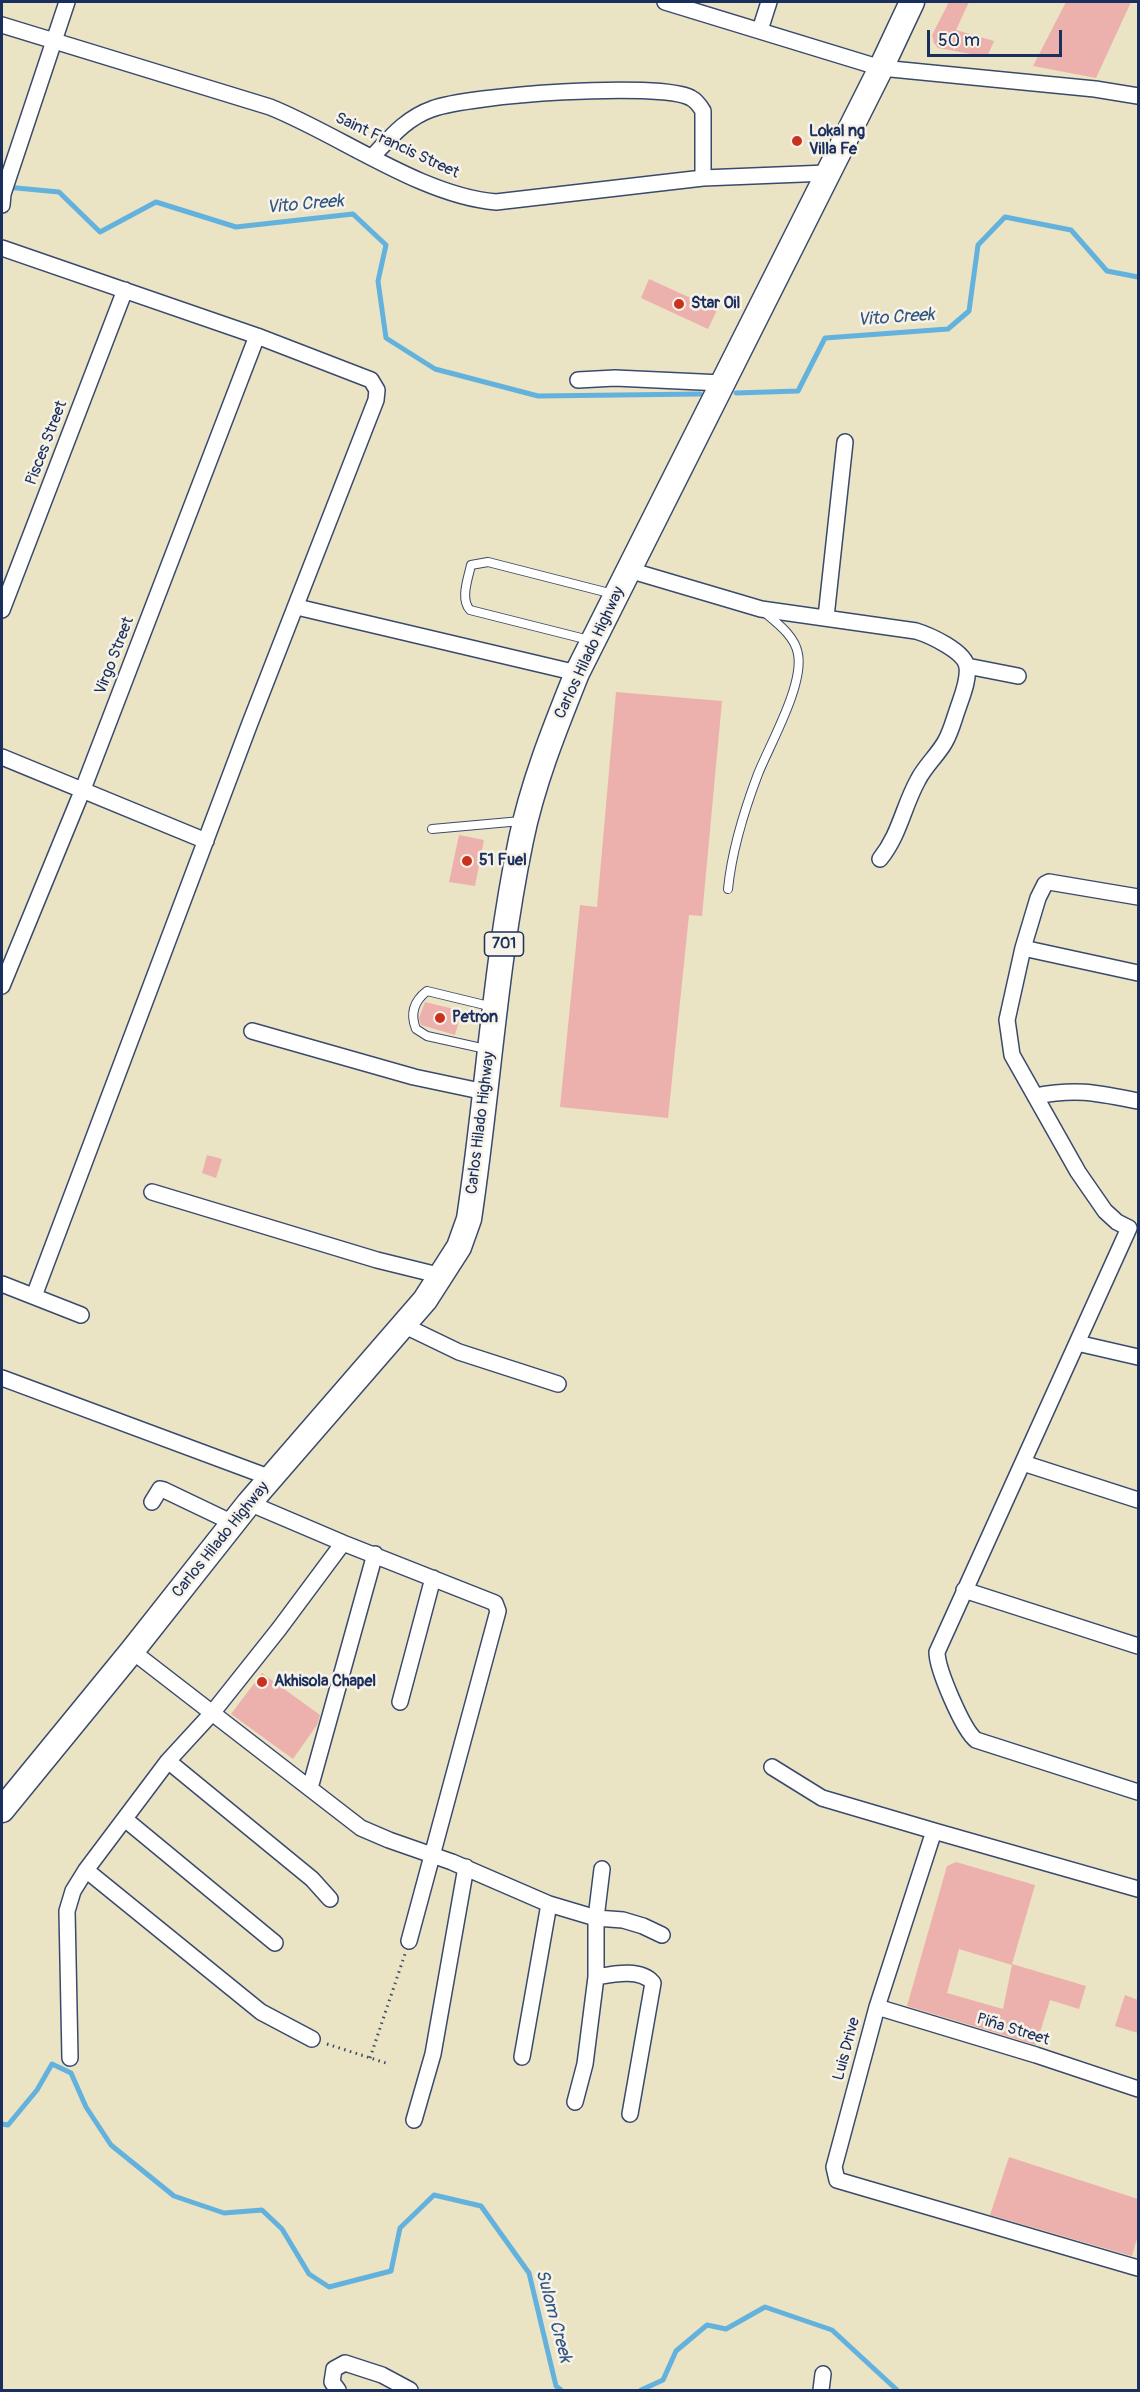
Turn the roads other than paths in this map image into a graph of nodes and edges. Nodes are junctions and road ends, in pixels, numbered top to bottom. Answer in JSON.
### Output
{"nodes":[{"id":1,"x":67,"y":2,"type":"edge"},
{"id":2,"x":665,"y":2,"type":"edge"},
{"id":3,"x":769,"y":2,"type":"edge"},
{"id":4,"x":912,"y":2,"type":"edge"},
{"id":5,"x":2,"y":25,"type":"edge"},
{"id":6,"x":760,"y":30,"type":"junction"},
{"id":7,"x":54,"y":40,"type":"junction"},
{"id":8,"x":881,"y":68,"type":"junction"},
{"id":9,"x":1138,"y":96,"type":"edge"},
{"id":10,"x":372,"y":157,"type":"junction"},
{"id":11,"x":827,"y":173,"type":"junction"},
{"id":12,"x":703,"y":178,"type":"junction"},
{"id":13,"x":4,"y":193,"type":"edge"},
{"id":14,"x":2,"y":248,"type":"edge"},
{"id":15,"x":125,"y":290,"type":"junction"},
{"id":16,"x":257,"y":336,"type":"junction"},
{"id":17,"x":578,"y":380,"type":"dead end"},
{"id":18,"x":722,"y":383,"type":"junction"},
{"id":19,"x":845,"y":442,"type":"dead end"},
{"id":20,"x":629,"y":570,"type":"junction"},
{"id":21,"x":617,"y":594,"type":"junction"},
{"id":22,"x":297,"y":607,"type":"junction"},
{"id":23,"x":760,"y":609,"type":"junction"},
{"id":24,"x":2,"y":610,"type":"edge"},
{"id":25,"x":826,"y":617,"type":"junction"},
{"id":26,"x":594,"y":641,"type":"junction"},
{"id":27,"x":967,"y":666,"type":"junction"},
{"id":28,"x":577,"y":673,"type":"junction"},
{"id":29,"x":1018,"y":676,"type":"dead end"},
{"id":30,"x":2,"y":757,"type":"edge"},
{"id":31,"x":83,"y":789,"type":"junction"},
{"id":32,"x":526,"y":821,"type":"junction"},
{"id":33,"x":432,"y":829,"type":"dead end"},
{"id":34,"x":206,"y":841,"type":"junction"},
{"id":35,"x":880,"y":859,"type":"dead end"},
{"id":36,"x":728,"y":889,"type":"dead end"},
{"id":37,"x":1138,"y":897,"type":"edge"},
{"id":38,"x":1023,"y":948,"type":"junction"},
{"id":39,"x":1138,"y":973,"type":"edge"},
{"id":40,"x":2,"y":986,"type":"edge"},
{"id":41,"x":496,"y":1007,"type":"junction"},
{"id":42,"x":252,"y":1031,"type":"dead end"},
{"id":43,"x":491,"y":1050,"type":"junction"},
{"id":44,"x":485,"y":1092,"type":"junction"},
{"id":45,"x":1035,"y":1096,"type":"junction"},
{"id":46,"x":1138,"y":1101,"type":"edge"},
{"id":47,"x":152,"y":1192,"type":"dead end"},
{"id":48,"x":1134,"y":1228,"type":"edge"},
{"id":49,"x":442,"y":1276,"type":"junction"},
{"id":50,"x":2,"y":1284,"type":"edge"},
{"id":51,"x":34,"y":1296,"type":"junction"},
{"id":52,"x":81,"y":1315,"type":"dead end"},
{"id":53,"x":404,"y":1325,"type":"junction"},
{"id":54,"x":1077,"y":1343,"type":"junction"},
{"id":55,"x":1138,"y":1357,"type":"edge"},
{"id":56,"x":2,"y":1378,"type":"edge"},
{"id":57,"x":558,"y":1384,"type":"dead end"},
{"id":58,"x":1023,"y":1463,"type":"junction"},
{"id":59,"x":271,"y":1478,"type":"junction"},
{"id":60,"x":1138,"y":1500,"type":"edge"},
{"id":61,"x":152,"y":1502,"type":"dead end"},
{"id":62,"x":249,"y":1503,"type":"junction"},
{"id":63,"x":233,"y":1523,"type":"junction"},
{"id":64,"x":343,"y":1543,"type":"junction"},
{"id":65,"x":375,"y":1554,"type":"junction"},
{"id":66,"x":433,"y":1578,"type":"junction"},
{"id":67,"x":964,"y":1590,"type":"junction"},
{"id":68,"x":1138,"y":1646,"type":"edge"},
{"id":69,"x":132,"y":1651,"type":"junction"},
{"id":70,"x":400,"y":1702,"type":"dead end"},
{"id":71,"x":213,"y":1712,"type":"junction"},
{"id":72,"x":168,"y":1761,"type":"junction"},
{"id":73,"x":772,"y":1767,"type":"dead end"},
{"id":74,"x":310,"y":1788,"type":"junction"},
{"id":75,"x":1138,"y":1792,"type":"edge"},
{"id":76,"x":2,"y":1810,"type":"edge"},
{"id":77,"x":126,"y":1820,"type":"junction"},
{"id":78,"x":934,"y":1831,"type":"junction"},
{"id":79,"x":434,"y":1856,"type":"junction"},
{"id":80,"x":466,"y":1868,"type":"junction"},
{"id":81,"x":602,"y":1869,"type":"dead end"},
{"id":82,"x":86,"y":1870,"type":"junction"},
{"id":83,"x":1138,"y":1889,"type":"edge"},
{"id":84,"x":330,"y":1899,"type":"dead end"},
{"id":85,"x":549,"y":1904,"type":"junction"},
{"id":86,"x":596,"y":1918,"type":"junction"},
{"id":87,"x":662,"y":1935,"type":"dead end"},
{"id":88,"x":409,"y":1941,"type":"road end"},
{"id":89,"x":275,"y":1943,"type":"dead end"},
{"id":90,"x":596,"y":1977,"type":"junction"},
{"id":91,"x":877,"y":2007,"type":"junction"},
{"id":92,"x":312,"y":2039,"type":"road end"},
{"id":93,"x":522,"y":2057,"type":"dead end"},
{"id":94,"x":70,"y":2058,"type":"dead end"},
{"id":95,"x":1138,"y":2089,"type":"edge"},
{"id":96,"x":575,"y":2103,"type":"dead end"},
{"id":97,"x":630,"y":2114,"type":"dead end"},
{"id":98,"x":414,"y":2120,"type":"dead end"},
{"id":99,"x":1138,"y":2268,"type":"edge"},
{"id":100,"x":823,"y":2374,"type":"dead end"},
{"id":101,"x":398,"y":2388,"type":"edge"},
{"id":102,"x":338,"y":2391,"type":"edge"},
{"id":103,"x":821,"y":2391,"type":"edge"}],
"edges":[{"from":1,"to":7,"type":"street"},
{"from":2,"to":6,"type":"street"},
{"from":3,"to":6,"type":"street"},
{"from":4,"to":8,"type":"main road","name":"Carlos Hilado Highway","number":"701"},
{"from":5,"to":7,"type":"street","name":"Saint Francis Street"},
{"from":6,"to":8,"type":"street"},
{"from":7,"to":10,"type":"street","name":"Saint Francis Street"},
{"from":7,"to":13,"type":"street"},
{"from":8,"to":9,"type":"street"},
{"from":8,"to":11,"type":"main road","name":"Carlos Hilado Highway","number":"701"},
{"from":10,"to":12,"type":"street","name":"Saint Francis Street"},
{"from":10,"to":12,"type":"street"},
{"from":11,"to":12,"type":"street","name":"Saint Francis Street"},
{"from":11,"to":18,"type":"main road","name":"Carlos Hilado Highway","number":"701"},
{"from":14,"to":15,"type":"street"},
{"from":15,"to":16,"type":"street"},
{"from":15,"to":24,"type":"street","name":"Pisces Street"},
{"from":16,"to":22,"type":"street"},
{"from":16,"to":31,"type":"street","name":"Virgo Street"},
{"from":17,"to":18,"type":"street"},
{"from":18,"to":20,"type":"main road","name":"Carlos Hilado Highway","number":"701"},
{"from":19,"to":25,"type":"street"},
{"from":20,"to":21,"type":"main road","name":"Carlos Hilado Highway","number":"701"},
{"from":20,"to":23,"type":"street"},
{"from":21,"to":26,"type":"main road","name":"Carlos Hilado Highway","number":"701"},
{"from":21,"to":26,"type":"lane"},
{"from":22,"to":28,"type":"street"},
{"from":22,"to":34,"type":"street"},
{"from":23,"to":25,"type":"street"},
{"from":23,"to":36,"type":"lane"},
{"from":25,"to":27,"type":"street"},
{"from":26,"to":28,"type":"main road","name":"Carlos Hilado Highway","number":"701"},
{"from":27,"to":29,"type":"street"},
{"from":27,"to":35,"type":"street"},
{"from":28,"to":32,"type":"main road","name":"Carlos Hilado Highway","number":"701"},
{"from":30,"to":31,"type":"street"},
{"from":31,"to":34,"type":"street"},
{"from":31,"to":40,"type":"street","name":"Virgo Street"},
{"from":32,"to":33,"type":"lane"},
{"from":32,"to":41,"type":"main road","name":"Carlos Hilado Highway","number":"701"},
{"from":34,"to":51,"type":"street"},
{"from":37,"to":38,"type":"street"},
{"from":38,"to":39,"type":"street"},
{"from":38,"to":45,"type":"street"},
{"from":41,"to":43,"type":"main road","name":"Carlos Hilado Highway","number":"701"},
{"from":41,"to":43,"type":"lane"},
{"from":42,"to":44,"type":"street"},
{"from":43,"to":44,"type":"main road","name":"Carlos Hilado Highway","number":"701"},
{"from":44,"to":49,"type":"main road","name":"Carlos Hilado Highway","number":"701"},
{"from":45,"to":46,"type":"street"},
{"from":45,"to":48,"type":"street"},
{"from":47,"to":49,"type":"street"},
{"from":48,"to":54,"type":"street"},
{"from":49,"to":53,"type":"main road","name":"Carlos Hilado Highway","number":"701"},
{"from":50,"to":51,"type":"street"},
{"from":51,"to":52,"type":"street"},
{"from":53,"to":57,"type":"street"},
{"from":53,"to":59,"type":"main road","name":"Carlos Hilado Highway","number":"701"},
{"from":54,"to":55,"type":"street"},
{"from":54,"to":58,"type":"street"},
{"from":56,"to":59,"type":"street"},
{"from":58,"to":60,"type":"street"},
{"from":58,"to":67,"type":"street"},
{"from":59,"to":62,"type":"main road","name":"Carlos Hilado Highway","number":"701"},
{"from":61,"to":63,"type":"street"},
{"from":62,"to":63,"type":"main road","name":"Carlos Hilado Highway","number":"701"},
{"from":62,"to":64,"type":"street"},
{"from":63,"to":69,"type":"main road","name":"Carlos Hilado Highway","number":"701"},
{"from":64,"to":65,"type":"street"},
{"from":64,"to":71,"type":"street"},
{"from":65,"to":66,"type":"street"},
{"from":65,"to":74,"type":"street"},
{"from":66,"to":70,"type":"street"},
{"from":66,"to":79,"type":"street"},
{"from":67,"to":68,"type":"street"},
{"from":67,"to":75,"type":"street"},
{"from":69,"to":71,"type":"street"},
{"from":69,"to":76,"type":"main road","name":"Carlos Hilado Highway","number":"701"},
{"from":71,"to":72,"type":"street"},
{"from":71,"to":74,"type":"street"},
{"from":72,"to":77,"type":"street"},
{"from":72,"to":84,"type":"street"},
{"from":73,"to":78,"type":"street"},
{"from":74,"to":79,"type":"street"},
{"from":77,"to":82,"type":"street"},
{"from":77,"to":89,"type":"street"},
{"from":78,"to":83,"type":"street"},
{"from":78,"to":91,"type":"street","name":"Luis Drive"},
{"from":79,"to":80,"type":"street"},
{"from":79,"to":88,"type":"street"},
{"from":80,"to":85,"type":"street"},
{"from":80,"to":98,"type":"street"},
{"from":81,"to":86,"type":"street"},
{"from":82,"to":92,"type":"street"},
{"from":82,"to":94,"type":"street"},
{"from":85,"to":86,"type":"street"},
{"from":85,"to":93,"type":"street"},
{"from":86,"to":87,"type":"street"},
{"from":86,"to":90,"type":"street"},
{"from":90,"to":96,"type":"street"},
{"from":90,"to":97,"type":"street"},
{"from":91,"to":95,"type":"street","name":"Piña Street"},
{"from":91,"to":99,"type":"street","name":"Luis Drive"},
{"from":100,"to":103,"type":"street"},
{"from":101,"to":102,"type":"street"}]}
